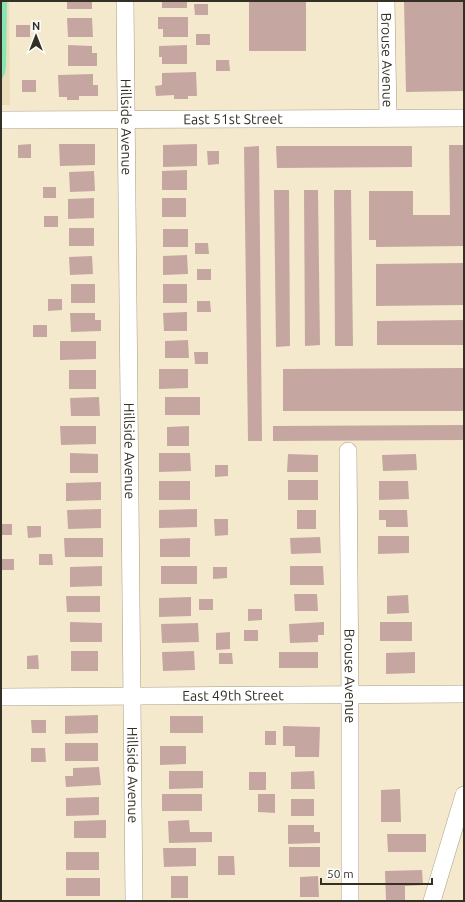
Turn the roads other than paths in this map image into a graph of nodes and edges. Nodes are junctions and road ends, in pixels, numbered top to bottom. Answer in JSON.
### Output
{"nodes":[{"id":1,"x":125,"y":1,"type":"edge"},
{"id":2,"x":386,"y":1,"type":"edge"},
{"id":3,"x":388,"y":118,"type":"junction"},
{"id":4,"x":464,"y":118,"type":"edge"},
{"id":5,"x":126,"y":119,"type":"junction"},
{"id":6,"x":1,"y":120,"type":"edge"},
{"id":7,"x":348,"y":451,"type":"dead end"},
{"id":8,"x":464,"y":694,"type":"edge"},
{"id":9,"x":350,"y":695,"type":"junction"},
{"id":10,"x":132,"y":696,"type":"junction"},
{"id":11,"x":1,"y":697,"type":"edge"},
{"id":12,"x":464,"y":795,"type":"edge"},
{"id":13,"x":134,"y":901,"type":"edge"},
{"id":14,"x":350,"y":901,"type":"edge"},
{"id":15,"x":432,"y":901,"type":"edge"}],
"edges":[{"from":1,"to":5,"type":"street","name":"Hillside Avenue"},
{"from":2,"to":3,"type":"street","name":"Brouse Avenue"},
{"from":3,"to":4,"type":"street","name":"East 51st Street"},
{"from":3,"to":5,"type":"street","name":"East 51st Street"},
{"from":5,"to":6,"type":"street","name":"East 51st Street"},
{"from":5,"to":10,"type":"street","name":"Hillside Avenue"},
{"from":7,"to":9,"type":"street","name":"Brouse Avenue"},
{"from":8,"to":9,"type":"street","name":"East 49th Street"},
{"from":9,"to":10,"type":"street","name":"East 49th Street"},
{"from":9,"to":14,"type":"street","name":"Brouse Avenue"},
{"from":10,"to":11,"type":"street","name":"East 49th Street"},
{"from":10,"to":13,"type":"street","name":"Hillside Avenue"},
{"from":12,"to":15,"type":"street"}]}
